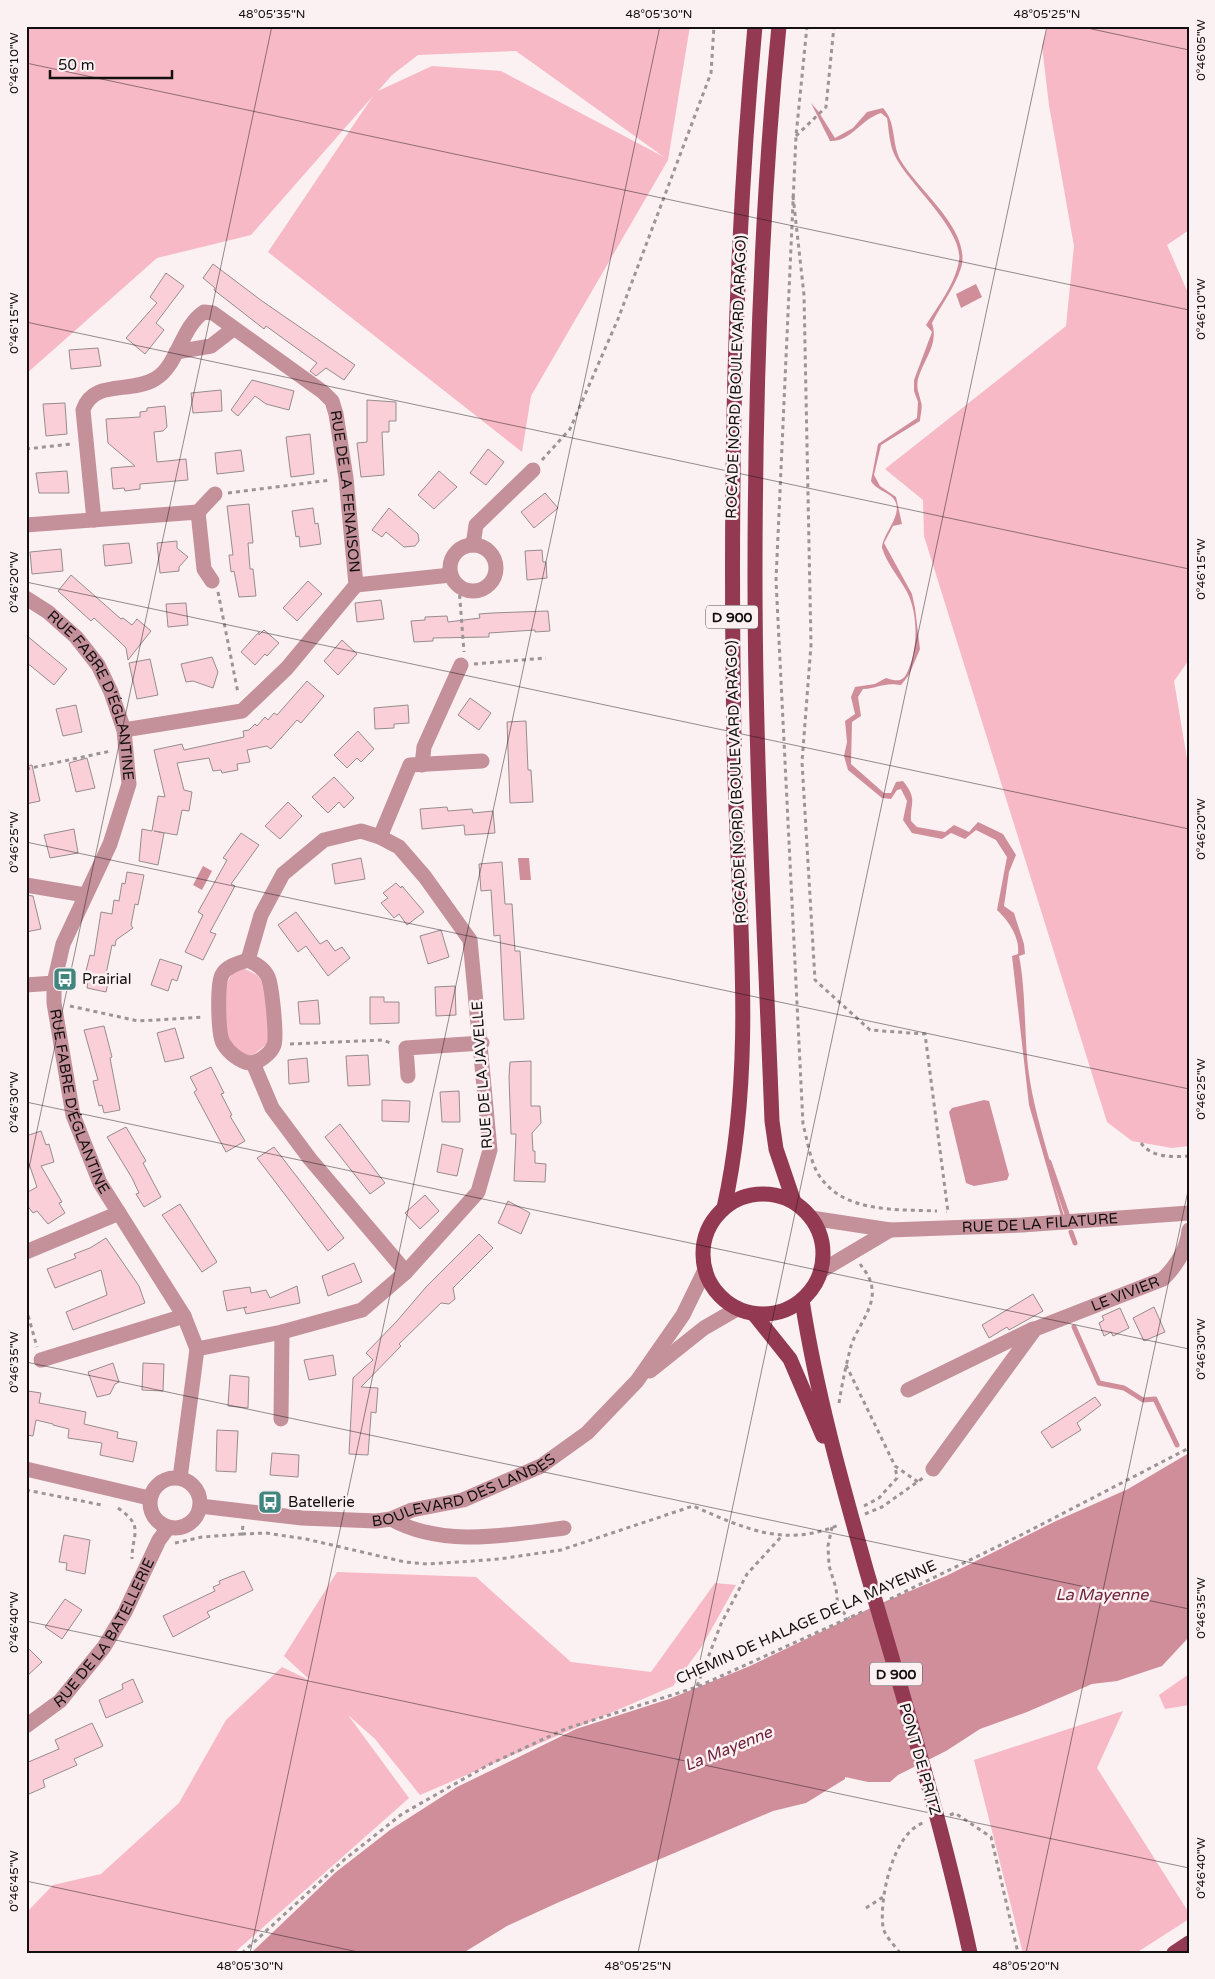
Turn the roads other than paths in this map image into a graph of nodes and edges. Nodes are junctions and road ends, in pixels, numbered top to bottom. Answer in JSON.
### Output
{"nodes":[{"id":1,"x":755,"y":26,"type":"edge"},
{"id":2,"x":779,"y":26,"type":"edge"},
{"id":3,"x":233,"y":329,"type":"junction"},
{"id":4,"x":176,"y":352,"type":"junction"},
{"id":5,"x":533,"y":470,"type":"road end"},
{"id":6,"x":215,"y":494,"type":"road end"},
{"id":7,"x":198,"y":512,"type":"junction"},
{"id":8,"x":94,"y":520,"type":"junction"},
{"id":9,"x":26,"y":525,"type":"edge"},
{"id":10,"x":473,"y":545,"type":"junction"},
{"id":11,"x":212,"y":581,"type":"road end"},
{"id":12,"x":455,"y":581,"type":"junction"},
{"id":13,"x":356,"y":585,"type":"junction"},
{"id":14,"x":26,"y":598,"type":"edge"},
{"id":15,"x":461,"y":664,"type":"road end"},
{"id":16,"x":124,"y":730,"type":"junction"},
{"id":17,"x":482,"y":761,"type":"dead end"},
{"id":18,"x":422,"y":765,"type":"junction"},
{"id":19,"x":380,"y":836,"type":"junction"},
{"id":20,"x":26,"y":885,"type":"edge"},
{"id":21,"x":85,"y":895,"type":"junction"},
{"id":22,"x":248,"y":960,"type":"junction"},
{"id":23,"x":54,"y":983,"type":"junction"},
{"id":24,"x":26,"y":985,"type":"edge"},
{"id":25,"x":482,"y":1043,"type":"junction"},
{"id":26,"x":253,"y":1063,"type":"junction"},
{"id":27,"x":408,"y":1076,"type":"dead end"},
{"id":28,"x":794,"y":1202,"type":"junction"},
{"id":29,"x":724,"y":1208,"type":"junction"},
{"id":30,"x":119,"y":1213,"type":"junction"},
{"id":31,"x":1189,"y":1213,"type":"edge"},
{"id":32,"x":811,"y":1218,"type":"junction"},
{"id":33,"x":890,"y":1230,"type":"junction"},
{"id":34,"x":1189,"y":1230,"type":"edge"},
{"id":35,"x":26,"y":1252,"type":"edge"},
{"id":36,"x":821,"y":1271,"type":"junction"},
{"id":37,"x":406,"y":1272,"type":"junction"},
{"id":38,"x":704,"y":1272,"type":"junction"},
{"id":39,"x":802,"y":1300,"type":"junction"},
{"id":40,"x":737,"y":1309,"type":"junction"},
{"id":41,"x":754,"y":1314,"type":"junction"},
{"id":42,"x":184,"y":1316,"type":"junction"},
{"id":43,"x":1035,"y":1329,"type":"junction"},
{"id":44,"x":282,"y":1332,"type":"junction"},
{"id":45,"x":197,"y":1349,"type":"junction"},
{"id":46,"x":41,"y":1360,"type":"road end"},
{"id":47,"x":637,"y":1381,"type":"junction"},
{"id":48,"x":908,"y":1390,"type":"dead end"},
{"id":49,"x":281,"y":1419,"type":"dead end"},
{"id":50,"x":26,"y":1469,"type":"edge"},
{"id":51,"x":933,"y":1469,"type":"dead end"},
{"id":52,"x":180,"y":1478,"type":"junction"},
{"id":53,"x":841,"y":1479,"type":"junction"},
{"id":54,"x":149,"y":1498,"type":"junction"},
{"id":55,"x":200,"y":1506,"type":"junction"},
{"id":56,"x":391,"y":1519,"type":"junction"},
{"id":57,"x":168,"y":1528,"type":"junction"},
{"id":58,"x":564,"y":1528,"type":"dead end"},
{"id":59,"x":26,"y":1726,"type":"edge"},
{"id":60,"x":1189,"y":1943,"type":"edge"},
{"id":61,"x":970,"y":1953,"type":"edge"},
{"id":62,"x":1174,"y":1953,"type":"edge"}],
"edges":[{"from":1,"to":29,"type":"main road","name":"ROCADE NORD (BOULEVARD ARAGO)","number":"D 900"},
{"from":2,"to":28,"type":"main road","name":"ROCADE NORD (BOULEVARD ARAGO)","number":"D 900"},
{"from":3,"to":4,"type":"street"},
{"from":3,"to":4,"type":"street","name":"RUE DE LA FENAISON"},
{"from":3,"to":13,"type":"street","name":"RUE DE LA FENAISON"},
{"from":4,"to":8,"type":"street","name":"RUE DE LA FENAISON"},
{"from":5,"to":10,"type":"street"},
{"from":6,"to":7,"type":"street"},
{"from":7,"to":8,"type":"street"},
{"from":7,"to":11,"type":"street"},
{"from":8,"to":9,"type":"street"},
{"from":10,"to":12,"type":"street"},
{"from":10,"to":12,"type":"street","name":"RUE DE LA FENAISON"},
{"from":12,"to":13,"type":"street","name":"RUE DE LA FENAISON"},
{"from":13,"to":16,"type":"street","name":"RUE DE LA FENAISON"},
{"from":14,"to":16,"type":"street","name":"RUE FABRE D'ÉGLANTINE"},
{"from":15,"to":18,"type":"street"},
{"from":16,"to":21,"type":"street","name":"RUE FABRE D'ÉGLANTINE"},
{"from":17,"to":18,"type":"street"},
{"from":18,"to":19,"type":"street"},
{"from":19,"to":22,"type":"street","name":"RUE DE LA JAVELLE"},
{"from":19,"to":25,"type":"street","name":"RUE DE LA JAVELLE"},
{"from":20,"to":21,"type":"street"},
{"from":21,"to":23,"type":"street","name":"RUE FABRE D'ÉGLANTINE"},
{"from":22,"to":26,"type":"street"},
{"from":22,"to":26,"type":"street"},
{"from":23,"to":24,"type":"street"},
{"from":23,"to":30,"type":"street","name":"RUE FABRE D'ÉGLANTINE"},
{"from":25,"to":27,"type":"street"},
{"from":25,"to":37,"type":"street","name":"RUE DE LA JAVELLE"},
{"from":26,"to":37,"type":"street"},
{"from":28,"to":29,"type":"main road"},
{"from":28,"to":32,"type":"main road"},
{"from":29,"to":38,"type":"main road"},
{"from":30,"to":35,"type":"street"},
{"from":30,"to":42,"type":"street","name":"RUE FABRE D'ÉGLANTINE"},
{"from":31,"to":33,"type":"street","name":"RUE DE LA FILATURE"},
{"from":32,"to":33,"type":"street","name":"RUE DE LA FILATURE"},
{"from":32,"to":36,"type":"main road"},
{"from":33,"to":36,"type":"street","name":"RUE DE LA FILATURE"},
{"from":34,"to":43,"type":"street","name":"LE VIVIER"},
{"from":36,"to":39,"type":"main road"},
{"from":37,"to":44,"type":"street","name":"RUE DE LA JAVELLE"},
{"from":38,"to":40,"type":"main road"},
{"from":38,"to":47,"type":"street","name":"BOULEVARD DES LANDES"},
{"from":39,"to":41,"type":"main road"},
{"from":39,"to":53,"type":"main road","name":"PONT DE PRITZ","number":"D 900"},
{"from":40,"to":41,"type":"main road"},
{"from":40,"to":47,"type":"street","name":"BOULEVARD DES LANDES"},
{"from":41,"to":53,"type":"main road","name":"PONT DE PRITZ","number":"D 900"},
{"from":42,"to":45,"type":"street","name":"RUE FABRE D'ÉGLANTINE"},
{"from":42,"to":46,"type":"street"},
{"from":43,"to":48,"type":"street","name":"LE VIVIER"},
{"from":43,"to":51,"type":"street"},
{"from":44,"to":45,"type":"street","name":"RUE DE LA JAVELLE"},
{"from":44,"to":49,"type":"street"},
{"from":45,"to":52,"type":"street","name":"RUE FABRE D'ÉGLANTINE"},
{"from":47,"to":56,"type":"street","name":"BOULEVARD DES LANDES"},
{"from":50,"to":54,"type":"street"},
{"from":52,"to":54,"type":"street"},
{"from":52,"to":55,"type":"street"},
{"from":53,"to":61,"type":"main road","name":"PONT DE PRITZ","number":"D 900"},
{"from":54,"to":57,"type":"street"},
{"from":55,"to":56,"type":"street","name":"BOULEVARD DES LANDES"},
{"from":55,"to":57,"type":"street"},
{"from":56,"to":58,"type":"street"},
{"from":57,"to":59,"type":"street","name":"RUE DE LA BATELLERIE"},
{"from":60,"to":62,"type":"main road"}]}
